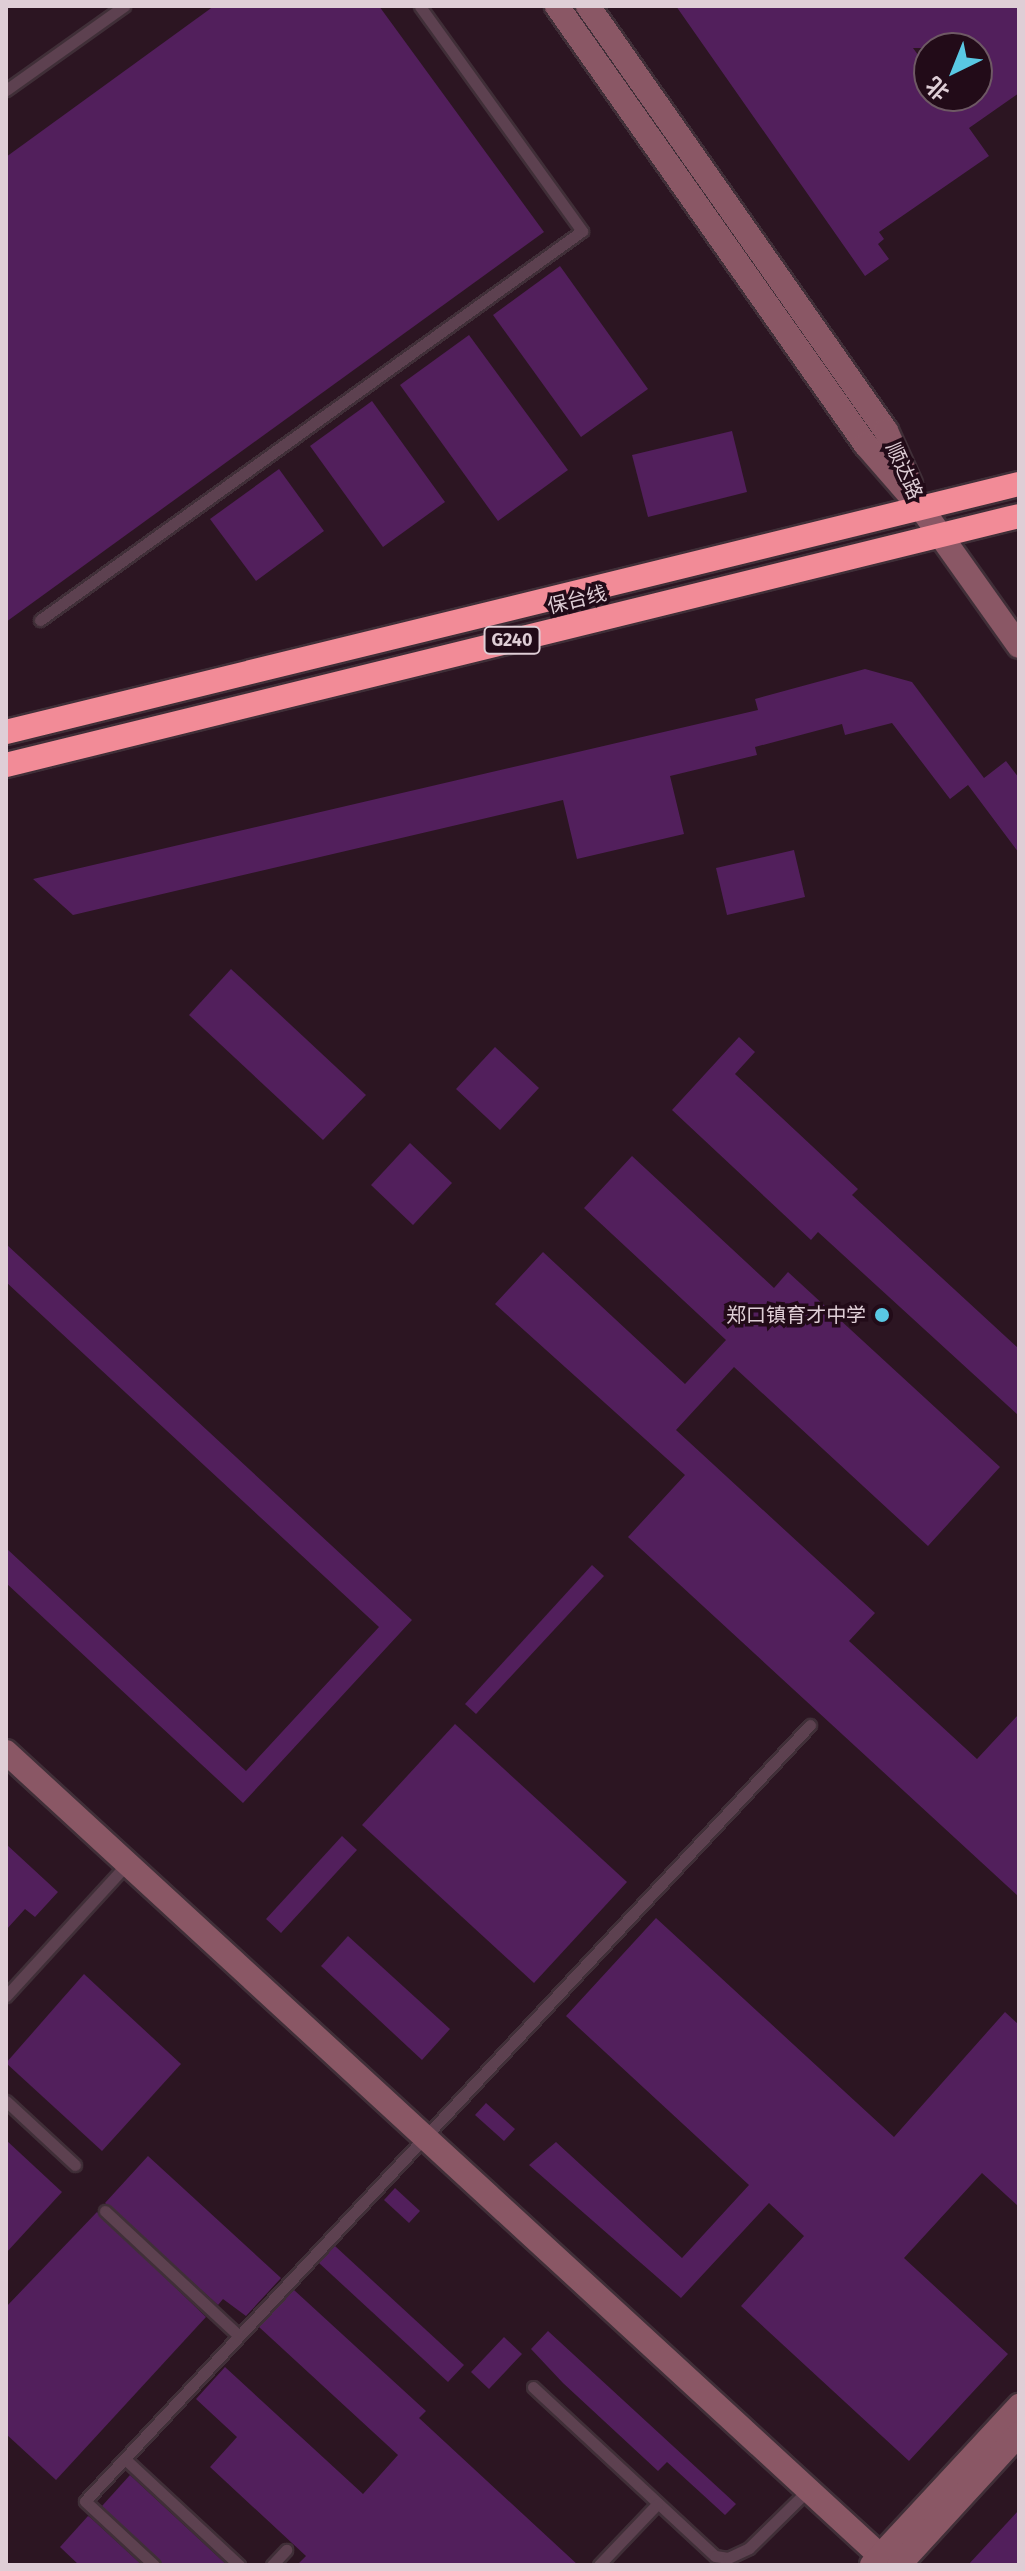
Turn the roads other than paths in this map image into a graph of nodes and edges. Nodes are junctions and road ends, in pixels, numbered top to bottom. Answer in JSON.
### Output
{"nodes":[{"id":1,"x":124,"y":6,"type":"edge"},
{"id":2,"x":420,"y":6,"type":"edge"},
{"id":3,"x":557,"y":6,"type":"edge"},
{"id":4,"x":588,"y":6,"type":"edge"},
{"id":5,"x":6,"y":90,"type":"edge"},
{"id":6,"x":1019,"y":484,"type":"edge"},
{"id":7,"x":921,"y":508,"type":"junction"},
{"id":8,"x":1019,"y":516,"type":"edge"},
{"id":9,"x":940,"y":535,"type":"junction"},
{"id":10,"x":40,"y":620,"type":"dead end"},
{"id":11,"x":1019,"y":646,"type":"edge"},
{"id":12,"x":6,"y":732,"type":"edge"},
{"id":13,"x":6,"y":765,"type":"edge"},
{"id":14,"x":810,"y":1725,"type":"dead end"},
{"id":15,"x":6,"y":1752,"type":"edge"},
{"id":16,"x":127,"y":1864,"type":"junction"},
{"id":17,"x":6,"y":1996,"type":"edge"},
{"id":18,"x":6,"y":2101,"type":"edge"},
{"id":19,"x":425,"y":2137,"type":"junction"},
{"id":20,"x":75,"y":2165,"type":"dead end"},
{"id":21,"x":105,"y":2211,"type":"dead end"},
{"id":22,"x":239,"y":2336,"type":"junction"},
{"id":23,"x":533,"y":2387,"type":"dead end"},
{"id":24,"x":1019,"y":2406,"type":"edge"},
{"id":25,"x":1019,"y":2434,"type":"edge"},
{"id":26,"x":125,"y":2459,"type":"junction"},
{"id":27,"x":808,"y":2490,"type":"junction"},
{"id":28,"x":657,"y":2504,"type":"junction"},
{"id":29,"x":286,"y":2550,"type":"dead end"},
{"id":30,"x":885,"y":2563,"type":"edge"},
{"id":31,"x":154,"y":2565,"type":"edge"},
{"id":32,"x":239,"y":2565,"type":"edge"},
{"id":33,"x":272,"y":2565,"type":"edge"},
{"id":34,"x":599,"y":2565,"type":"edge"}],
"edges":[{"from":1,"to":5,"type":"lane"},
{"from":2,"to":10,"type":"lane"},
{"from":3,"to":7,"type":"street","name":"顺达路"},
{"from":4,"to":7,"type":"street","name":"顺达路"},
{"from":6,"to":7,"type":"highway","name":"保台线","number":"G240"},
{"from":7,"to":9,"type":"street"},
{"from":7,"to":12,"type":"highway","name":"保台线","number":"G240"},
{"from":8,"to":9,"type":"highway","name":"保台线","number":"G240"},
{"from":9,"to":11,"type":"street"},
{"from":9,"to":13,"type":"highway","name":"保台线","number":"G240"},
{"from":14,"to":19,"type":"lane"},
{"from":15,"to":16,"type":"street"},
{"from":16,"to":17,"type":"lane"},
{"from":16,"to":19,"type":"street"},
{"from":18,"to":20,"type":"lane"},
{"from":19,"to":22,"type":"lane"},
{"from":19,"to":27,"type":"street"},
{"from":21,"to":22,"type":"lane"},
{"from":22,"to":26,"type":"lane"},
{"from":23,"to":28,"type":"lane"},
{"from":24,"to":30,"type":"street"},
{"from":25,"to":30,"type":"street"},
{"from":26,"to":31,"type":"lane"},
{"from":26,"to":32,"type":"lane"},
{"from":27,"to":28,"type":"lane"},
{"from":27,"to":30,"type":"street"},
{"from":28,"to":34,"type":"lane"},
{"from":29,"to":33,"type":"lane"}]}
